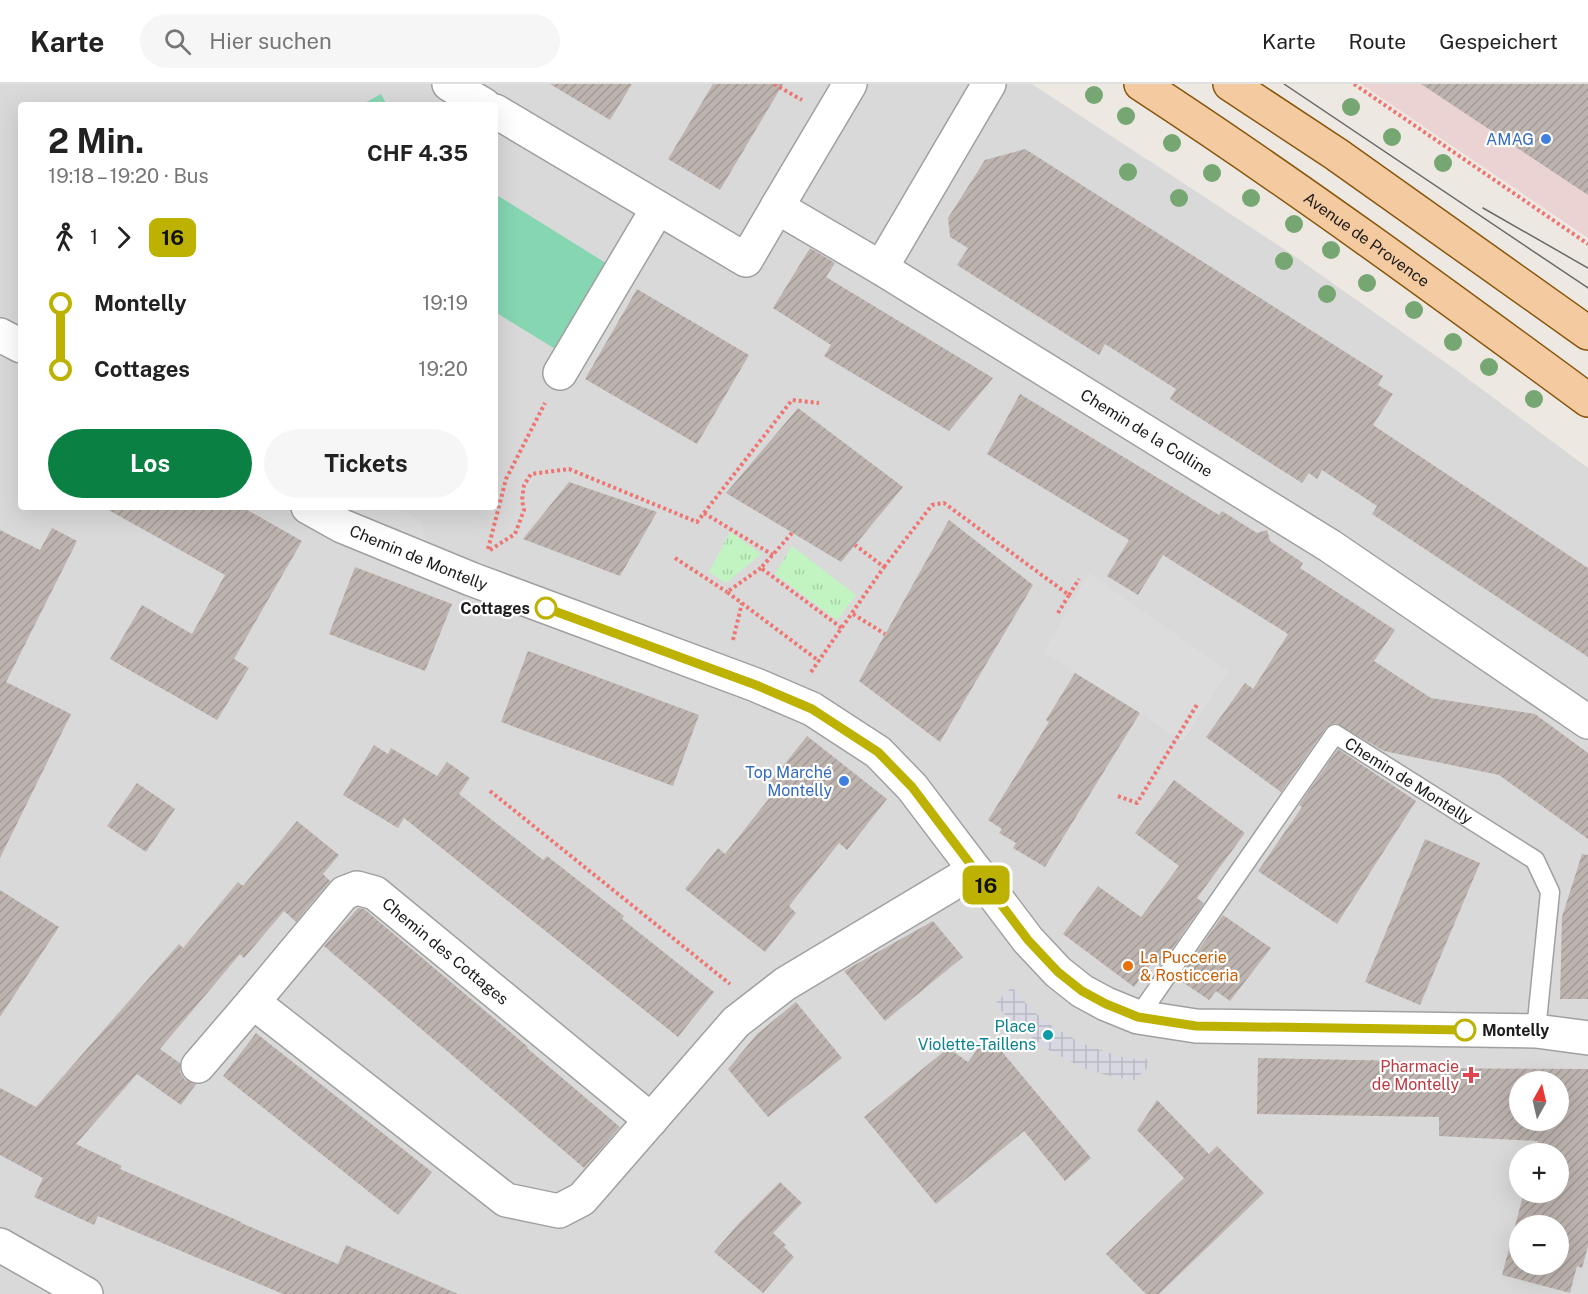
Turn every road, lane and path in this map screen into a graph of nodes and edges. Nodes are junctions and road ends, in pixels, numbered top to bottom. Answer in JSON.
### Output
{"nodes":[{"id":1,"x":449,"y":84,"type":"edge"},
{"id":2,"x":850,"y":84,"type":"edge"},
{"id":3,"x":989,"y":84,"type":"edge"},
{"id":4,"x":1141,"y":84,"type":"edge"},
{"id":5,"x":1230,"y":84,"type":"edge"},
{"id":6,"x":1354,"y":84,"type":"edge"},
{"id":7,"x":479,"y":102,"type":"edge"},
{"id":8,"x":498,"y":113,"type":"edge"},
{"id":9,"x":777,"y":207,"type":"junction"},
{"id":10,"x":658,"y":208,"type":"junction"},
{"id":11,"x":1588,"y":244,"type":"edge"},
{"id":12,"x":881,"y":268,"type":"junction"},
{"id":13,"x":1588,"y":333,"type":"edge"},
{"id":14,"x":0,"y":335,"type":"edge"},
{"id":15,"x":18,"y":344,"type":"edge"},
{"id":16,"x":560,"y":373,"type":"joint"},
{"id":17,"x":1588,"y":400,"type":"edge"},
{"id":18,"x":819,"y":403,"type":"dead end"},
{"id":19,"x":313,"y":510,"type":"edge"},
{"id":20,"x":498,"y":510,"type":"edge"},
{"id":21,"x":498,"y":510,"type":"edge"},
{"id":22,"x":704,"y":513,"type":"junction"},
{"id":23,"x":792,"y":533,"type":"dead end"},
{"id":24,"x":855,"y":546,"type":"dead end"},
{"id":25,"x":773,"y":555,"type":"junction"},
{"id":26,"x":675,"y":558,"type":"dead end"},
{"id":27,"x":884,"y":567,"type":"junction"},
{"id":28,"x":761,"y":568,"type":"junction"},
{"id":29,"x":1079,"y":579,"type":"dead end"},
{"id":30,"x":727,"y":592,"type":"junction"},
{"id":31,"x":1069,"y":595,"type":"junction"},
{"id":32,"x":742,"y":603,"type":"junction"},
{"id":33,"x":1058,"y":613,"type":"dead end"},
{"id":34,"x":852,"y":614,"type":"junction"},
{"id":35,"x":843,"y":629,"type":"junction"},
{"id":36,"x":885,"y":634,"type":"dead end"},
{"id":37,"x":732,"y":644,"type":"dead end"},
{"id":38,"x":819,"y":661,"type":"junction"},
{"id":39,"x":809,"y":675,"type":"dead end"},
{"id":40,"x":1198,"y":703,"type":"dead end"},
{"id":41,"x":1588,"y":722,"type":"edge"},
{"id":42,"x":490,"y":790,"type":"dead end"},
{"id":43,"x":1118,"y":796,"type":"dead end"},
{"id":44,"x":975,"y":870,"type":"junction"},
{"id":45,"x":253,"y":1002,"type":"junction"},
{"id":46,"x":757,"y":1005,"type":"junction"},
{"id":47,"x":1138,"y":1017,"type":"junction"},
{"id":48,"x":1536,"y":1031,"type":"junction"},
{"id":49,"x":1588,"y":1038,"type":"edge"},
{"id":50,"x":198,"y":1066,"type":"dead end"},
{"id":51,"x":651,"y":1120,"type":"junction"},
{"id":52,"x":0,"y":1245,"type":"edge"},
{"id":53,"x":86,"y":1294,"type":"edge"}],
"edges":[{"from":1,"to":7,"type":"street"},
{"from":2,"to":9,"type":"street"},
{"from":3,"to":12,"type":"street"},
{"from":4,"to":17,"type":"main road","name":"Avenue de Provence"},
{"from":5,"to":13,"type":"main road"},
{"from":6,"to":11,"type":"path"},
{"from":8,"to":10,"type":"street"},
{"from":9,"to":10,"type":"street"},
{"from":9,"to":12,"type":"street","name":"Chemin de la Colline"},
{"from":10,"to":16,"type":"street"},
{"from":12,"to":41,"type":"street","name":"Chemin de la Colline"},
{"from":14,"to":15,"type":"street"},
{"from":16,"to":20,"type":"path"},
{"from":18,"to":22,"type":"path"},
{"from":19,"to":44,"type":"street","name":"Chemin de Montelly"},
{"from":21,"to":22,"type":"path"},
{"from":22,"to":25,"type":"path"},
{"from":23,"to":25,"type":"path"},
{"from":24,"to":27,"type":"path"},
{"from":25,"to":28,"type":"path"},
{"from":26,"to":30,"type":"path"},
{"from":27,"to":31,"type":"path"},
{"from":27,"to":34,"type":"path"},
{"from":28,"to":30,"type":"path"},
{"from":28,"to":35,"type":"path"},
{"from":29,"to":31,"type":"path"},
{"from":30,"to":32,"type":"path"},
{"from":31,"to":33,"type":"path"},
{"from":32,"to":37,"type":"path"},
{"from":32,"to":38,"type":"path"},
{"from":34,"to":35,"type":"path"},
{"from":34,"to":36,"type":"path"},
{"from":35,"to":38,"type":"path"},
{"from":38,"to":39,"type":"path"},
{"from":40,"to":43,"type":"path"},
{"from":42,"to":46,"type":"path"},
{"from":44,"to":46,"type":"street"},
{"from":44,"to":47,"type":"street","name":"Chemin de Montelly"},
{"from":45,"to":50,"type":"street","name":"Chemin des Cottages"},
{"from":45,"to":51,"type":"street"},
{"from":45,"to":51,"type":"street","name":"Chemin des Cottages"},
{"from":46,"to":51,"type":"street"},
{"from":47,"to":48,"type":"street","name":"Chemin de Montelly"},
{"from":47,"to":48,"type":"lane","name":"Chemin de Montelly"},
{"from":48,"to":49,"type":"street","name":"Chemin de Montelly"},
{"from":52,"to":53,"type":"street"}]}
